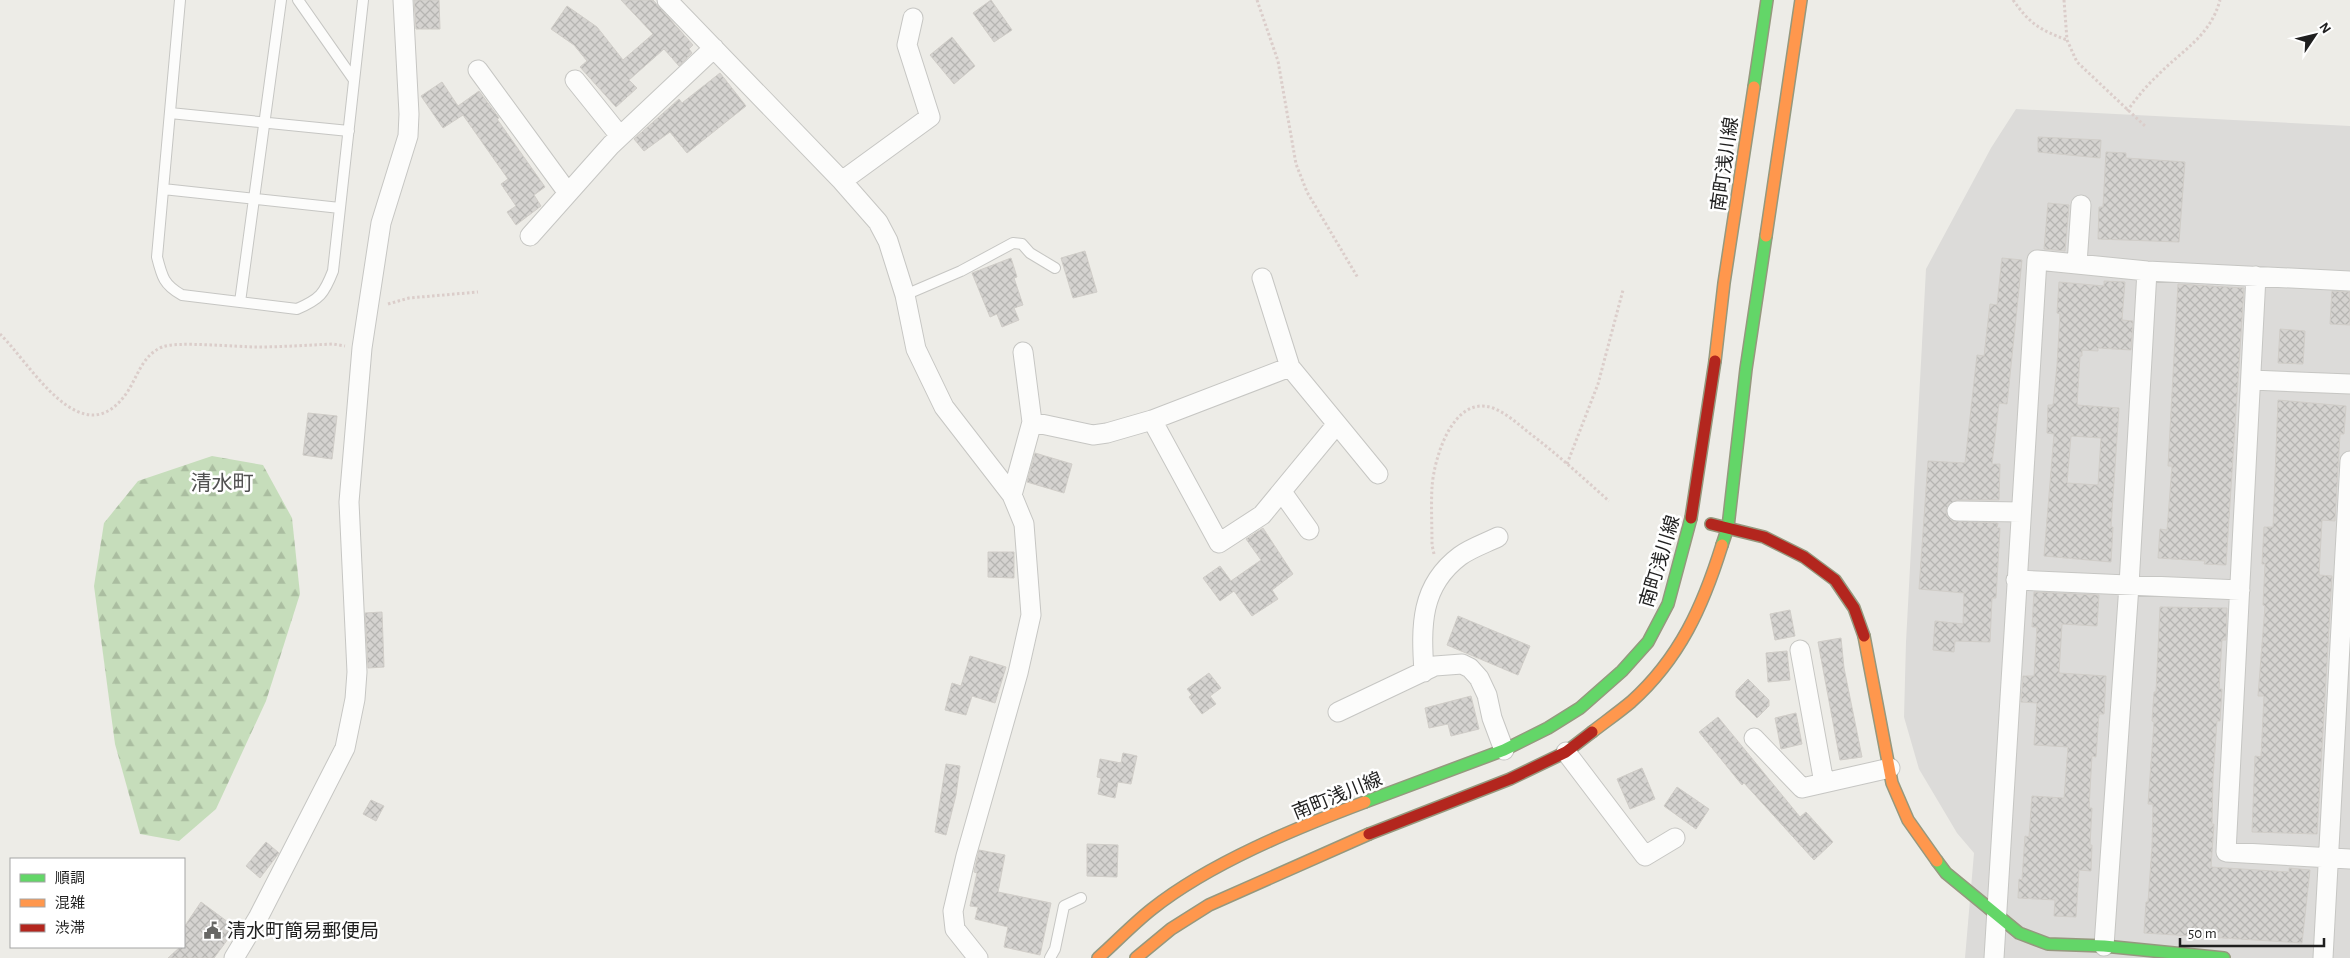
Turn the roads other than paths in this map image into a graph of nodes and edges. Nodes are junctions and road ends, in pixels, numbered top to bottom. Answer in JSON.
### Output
{"nodes":[{"id":1,"x":180,"y":0,"type":"edge"},
{"id":2,"x":281,"y":0,"type":"edge"},
{"id":3,"x":298,"y":0,"type":"edge"},
{"id":4,"x":363,"y":0,"type":"edge"},
{"id":5,"x":403,"y":0,"type":"edge"},
{"id":6,"x":667,"y":0,"type":"edge"},
{"id":7,"x":1767,"y":0,"type":"edge"},
{"id":8,"x":1801,"y":0,"type":"edge"},
{"id":9,"x":913,"y":18,"type":"dead end"},
{"id":10,"x":714,"y":48,"type":"junction"},
{"id":11,"x":478,"y":70,"type":"dead end"},
{"id":12,"x":354,"y":80,"type":"junction"},
{"id":13,"x":575,"y":80,"type":"dead end"},
{"id":14,"x":170,"y":113,"type":"junction"},
{"id":15,"x":264,"y":122,"type":"junction"},
{"id":16,"x":348,"y":131,"type":"junction"},
{"id":17,"x":620,"y":136,"type":"junction"},
{"id":18,"x":842,"y":181,"type":"junction"},
{"id":19,"x":164,"y":189,"type":"junction"},
{"id":20,"x":568,"y":193,"type":"junction"},
{"id":21,"x":254,"y":198,"type":"junction"},
{"id":22,"x":2081,"y":205,"type":"dead end"},
{"id":23,"x":340,"y":208,"type":"junction"},
{"id":24,"x":530,"y":236,"type":"dead end"},
{"id":25,"x":2077,"y":264,"type":"junction"},
{"id":26,"x":1055,"y":268,"type":"dead end"},
{"id":27,"x":2148,"y":271,"type":"junction"},
{"id":28,"x":2256,"y":276,"type":"junction"},
{"id":29,"x":1262,"y":278,"type":"dead end"},
{"id":30,"x":2350,"y":281,"type":"edge"},
{"id":31,"x":905,"y":295,"type":"junction"},
{"id":32,"x":240,"y":302,"type":"junction"},
{"id":33,"x":1023,"y":352,"type":"dead end"},
{"id":34,"x":1290,"y":367,"type":"junction"},
{"id":35,"x":2251,"y":380,"type":"junction"},
{"id":36,"x":2350,"y":384,"type":"edge"},
{"id":37,"x":1152,"y":420,"type":"junction"},
{"id":38,"x":1032,"y":422,"type":"junction"},
{"id":39,"x":1337,"y":424,"type":"junction"},
{"id":40,"x":2350,"y":461,"type":"edge"},
{"id":41,"x":1378,"y":474,"type":"dead end"},
{"id":42,"x":1282,"y":492,"type":"junction"},
{"id":43,"x":1012,"y":495,"type":"junction"},
{"id":44,"x":1957,"y":511,"type":"dead end"},
{"id":45,"x":2020,"y":512,"type":"junction"},
{"id":46,"x":1690,"y":521,"type":"junction"},
{"id":47,"x":1728,"y":527,"type":"junction"},
{"id":48,"x":1309,"y":530,"type":"dead end"},
{"id":49,"x":1498,"y":537,"type":"dead end"},
{"id":50,"x":2016,"y":580,"type":"junction"},
{"id":51,"x":2129,"y":585,"type":"junction"},
{"id":52,"x":2240,"y":590,"type":"junction"},
{"id":53,"x":1800,"y":650,"type":"dead end"},
{"id":54,"x":1424,"y":672,"type":"junction"},
{"id":55,"x":1338,"y":712,"type":"dead end"},
{"id":56,"x":1754,"y":738,"type":"dead end"},
{"id":57,"x":1504,"y":750,"type":"junction"},
{"id":58,"x":1566,"y":752,"type":"junction"},
{"id":59,"x":1890,"y":768,"type":"junction"},
{"id":60,"x":1824,"y":784,"type":"junction"},
{"id":61,"x":1675,"y":838,"type":"dead end"},
{"id":62,"x":2329,"y":858,"type":"junction"},
{"id":63,"x":2350,"y":859,"type":"edge"},
{"id":64,"x":1081,"y":898,"type":"dead end"},
{"id":65,"x":1996,"y":915,"type":"junction"},
{"id":66,"x":2104,"y":952,"type":"edge"},
{"id":67,"x":234,"y":958,"type":"edge"},
{"id":68,"x":978,"y":958,"type":"edge"},
{"id":69,"x":1050,"y":958,"type":"edge"},
{"id":70,"x":1098,"y":958,"type":"edge"},
{"id":71,"x":1136,"y":958,"type":"edge"},
{"id":72,"x":1994,"y":958,"type":"edge"},
{"id":73,"x":2224,"y":958,"type":"edge"},
{"id":74,"x":2323,"y":958,"type":"edge"}],
"edges":[{"from":1,"to":14,"type":"lane"},
{"from":2,"to":15,"type":"lane"},
{"from":3,"to":12,"type":"lane"},
{"from":4,"to":12,"type":"lane"},
{"from":5,"to":67,"type":"street"},
{"from":6,"to":10,"type":"street"},
{"from":7,"to":46,"type":"street","name":"南町浅川線"},
{"from":8,"to":47,"type":"street"},
{"from":9,"to":18,"type":"street"},
{"from":10,"to":17,"type":"street"},
{"from":10,"to":18,"type":"street"},
{"from":11,"to":20,"type":"street"},
{"from":12,"to":16,"type":"lane"},
{"from":13,"to":17,"type":"street"},
{"from":14,"to":15,"type":"lane"},
{"from":14,"to":19,"type":"lane"},
{"from":15,"to":16,"type":"lane"},
{"from":15,"to":21,"type":"lane"},
{"from":16,"to":23,"type":"lane"},
{"from":17,"to":20,"type":"street"},
{"from":18,"to":31,"type":"street"},
{"from":19,"to":21,"type":"lane"},
{"from":19,"to":32,"type":"lane"},
{"from":20,"to":24,"type":"street"},
{"from":21,"to":23,"type":"lane"},
{"from":21,"to":32,"type":"lane"},
{"from":22,"to":25,"type":"street"},
{"from":23,"to":32,"type":"lane"},
{"from":25,"to":27,"type":"street"},
{"from":25,"to":45,"type":"street"},
{"from":26,"to":31,"type":"lane"},
{"from":27,"to":28,"type":"street"},
{"from":27,"to":51,"type":"street"},
{"from":28,"to":30,"type":"street"},
{"from":28,"to":35,"type":"street"},
{"from":29,"to":34,"type":"street"},
{"from":31,"to":43,"type":"street"},
{"from":33,"to":38,"type":"street"},
{"from":34,"to":37,"type":"street"},
{"from":34,"to":39,"type":"street"},
{"from":35,"to":36,"type":"street"},
{"from":35,"to":52,"type":"street"},
{"from":37,"to":38,"type":"street"},
{"from":37,"to":42,"type":"street"},
{"from":38,"to":43,"type":"street"},
{"from":39,"to":41,"type":"street"},
{"from":39,"to":42,"type":"street"},
{"from":40,"to":62,"type":"street"},
{"from":42,"to":48,"type":"street"},
{"from":43,"to":68,"type":"street"},
{"from":44,"to":45,"type":"street"},
{"from":45,"to":50,"type":"street"},
{"from":46,"to":47,"type":"street"},
{"from":46,"to":57,"type":"street","name":"南町浅川線"},
{"from":47,"to":58,"type":"street"},
{"from":47,"to":59,"type":"street"},
{"from":49,"to":54,"type":"street"},
{"from":50,"to":51,"type":"street"},
{"from":50,"to":65,"type":"street"},
{"from":51,"to":52,"type":"street"},
{"from":51,"to":66,"type":"street"},
{"from":52,"to":62,"type":"street"},
{"from":53,"to":60,"type":"street"},
{"from":54,"to":55,"type":"street"},
{"from":54,"to":57,"type":"street"},
{"from":56,"to":60,"type":"street"},
{"from":57,"to":70,"type":"street","name":"南町浅川線"},
{"from":58,"to":61,"type":"street"},
{"from":58,"to":71,"type":"street"},
{"from":59,"to":60,"type":"street"},
{"from":59,"to":65,"type":"street"},
{"from":62,"to":63,"type":"street"},
{"from":62,"to":74,"type":"street"},
{"from":64,"to":69,"type":"lane"},
{"from":65,"to":66,"type":"street"},
{"from":65,"to":72,"type":"street"},
{"from":66,"to":73,"type":"street"}]}
